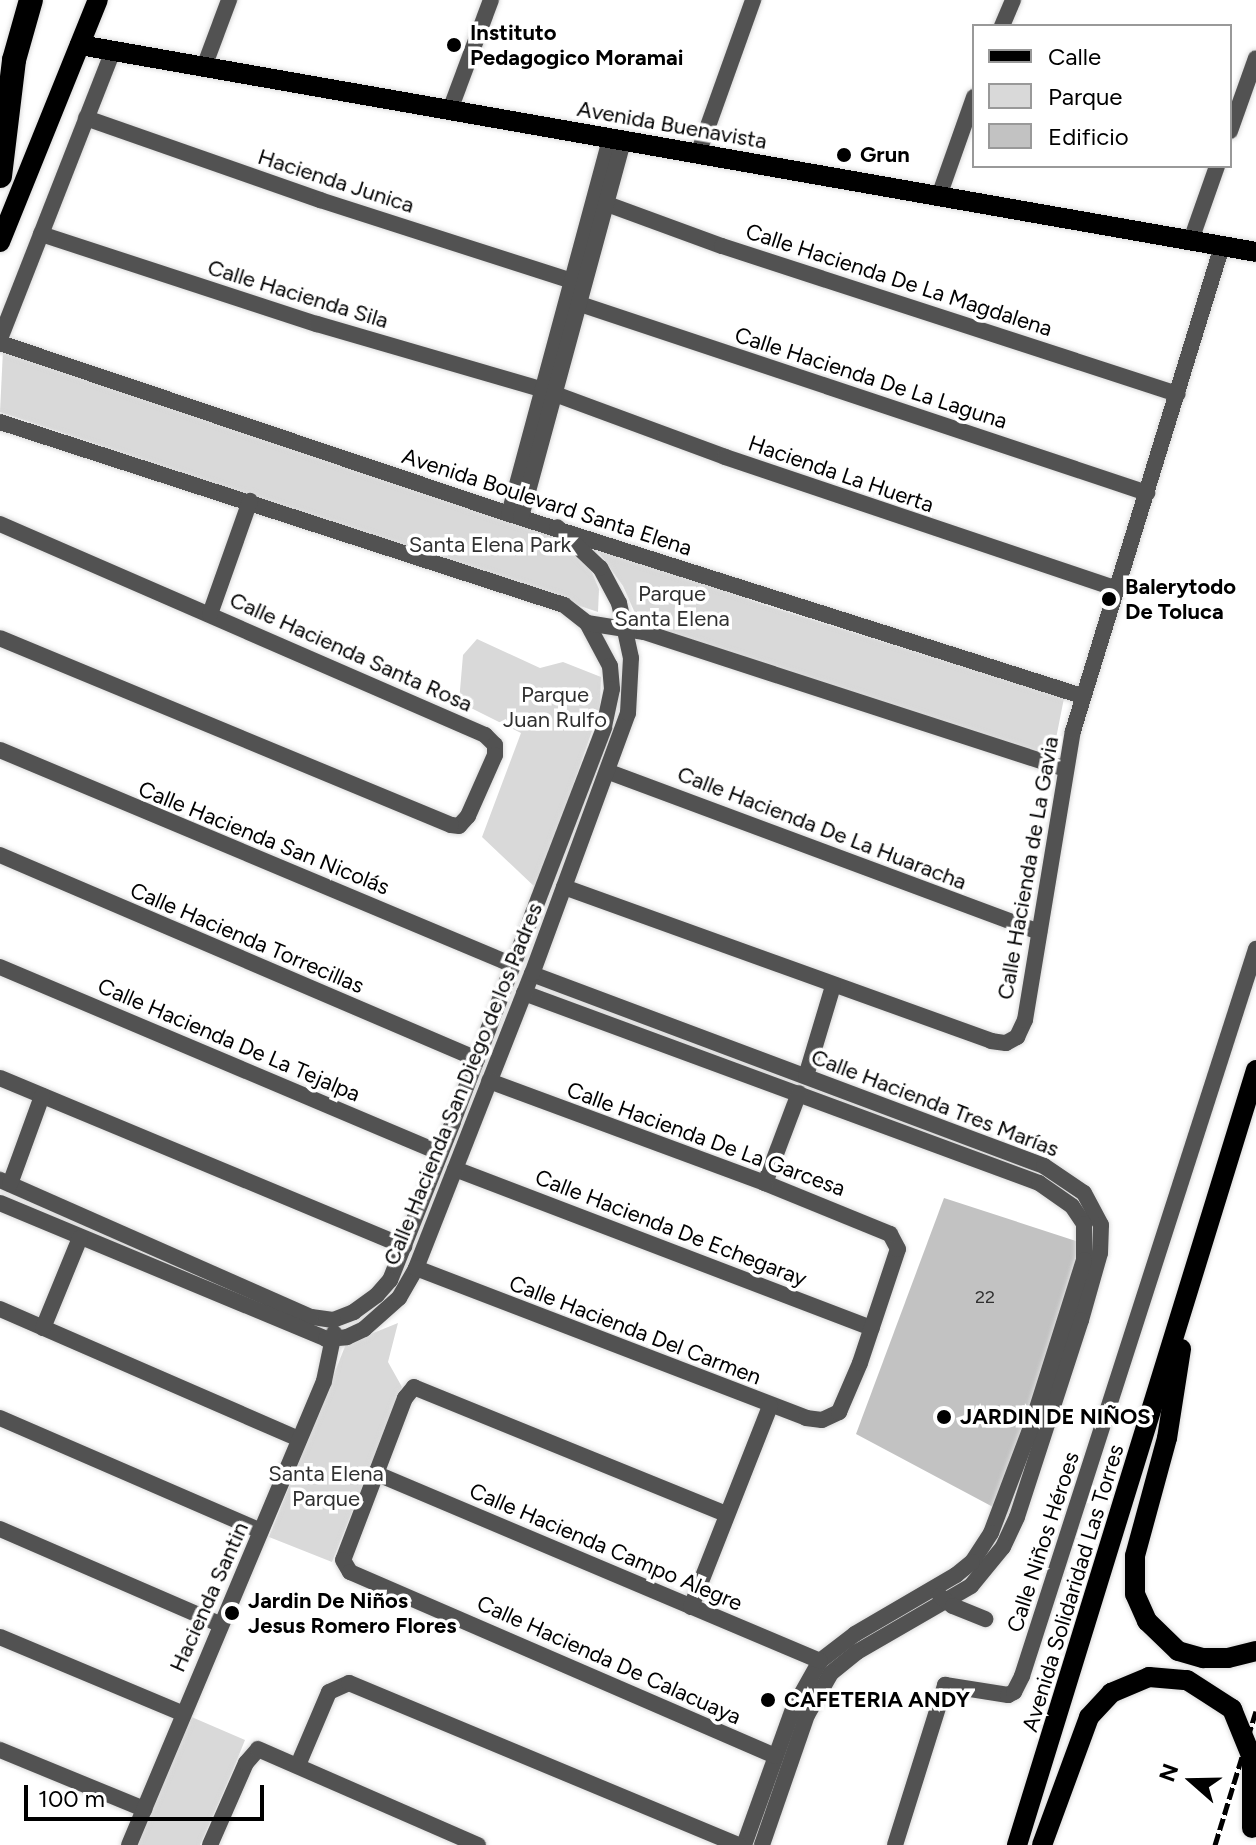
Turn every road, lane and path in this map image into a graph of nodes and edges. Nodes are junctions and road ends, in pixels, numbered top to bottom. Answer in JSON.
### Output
{"nodes":[{"id":1,"x":19,"y":0,"type":"edge"},
{"id":2,"x":31,"y":0,"type":"edge"},
{"id":3,"x":98,"y":0,"type":"edge"},
{"id":4,"x":229,"y":0,"type":"edge"},
{"id":5,"x":491,"y":0,"type":"edge"},
{"id":6,"x":753,"y":0,"type":"edge"},
{"id":7,"x":1013,"y":0,"type":"edge"},
{"id":8,"x":1003,"y":24,"type":"edge"},
{"id":9,"x":80,"y":45,"type":"junction"},
{"id":10,"x":0,"y":48,"type":"edge"},
{"id":11,"x":113,"y":51,"type":"junction"},
{"id":12,"x":1256,"y":58,"type":"edge"},
{"id":13,"x":204,"y":67,"type":"junction"},
{"id":14,"x":972,"y":103,"type":"edge"},
{"id":15,"x":450,"y":110,"type":"junction"},
{"id":16,"x":86,"y":118,"type":"junction"},
{"id":17,"x":1232,"y":125,"type":"edge"},
{"id":18,"x":616,"y":140,"type":"junction"},
{"id":19,"x":698,"y":154,"type":"junction"},
{"id":20,"x":1216,"y":168,"type":"edge"},
{"id":21,"x":0,"y":176,"type":"edge"},
{"id":22,"x":939,"y":196,"type":"junction"},
{"id":23,"x":607,"y":204,"type":"junction"},
{"id":24,"x":41,"y":234,"type":"junction"},
{"id":25,"x":1191,"y":240,"type":"junction"},
{"id":26,"x":0,"y":242,"type":"edge"},
{"id":27,"x":1222,"y":246,"type":"junction"},
{"id":28,"x":1256,"y":252,"type":"edge"},
{"id":29,"x":573,"y":281,"type":"junction"},
{"id":30,"x":580,"y":304,"type":"junction"},
{"id":31,"x":0,"y":341,"type":"edge"},
{"id":32,"x":562,"y":346,"type":"junction"},
{"id":33,"x":550,"y":392,"type":"junction"},
{"id":34,"x":1178,"y":394,"type":"junction"},
{"id":35,"x":0,"y":422,"type":"edge"},
{"id":36,"x":1147,"y":493,"type":"junction"},
{"id":37,"x":250,"y":501,"type":"junction"},
{"id":38,"x":515,"y":515,"type":"junction"},
{"id":39,"x":0,"y":524,"type":"edge"},
{"id":40,"x":557,"y":527,"type":"junction"},
{"id":41,"x":1115,"y":588,"type":"junction"},
{"id":42,"x":210,"y":614,"type":"junction"},
{"id":43,"x":587,"y":623,"type":"junction"},
{"id":44,"x":625,"y":627,"type":"junction"},
{"id":45,"x":0,"y":638,"type":"edge"},
{"id":46,"x":1082,"y":696,"type":"junction"},
{"id":47,"x":0,"y":750,"type":"edge"},
{"id":48,"x":1065,"y":769,"type":"junction"},
{"id":49,"x":609,"y":772,"type":"junction"},
{"id":50,"x":563,"y":834,"type":"junction"},
{"id":51,"x":582,"y":840,"type":"junction"},
{"id":52,"x":0,"y":855,"type":"edge"},
{"id":53,"x":564,"y":887,"type":"junction"},
{"id":54,"x":1039,"y":932,"type":"junction"},
{"id":55,"x":1256,"y":949,"type":"edge"},
{"id":56,"x":513,"y":965,"type":"junction"},
{"id":57,"x":0,"y":967,"type":"edge"},
{"id":58,"x":532,"y":974,"type":"junction"},
{"id":59,"x":833,"y":986,"type":"junction"},
{"id":60,"x":524,"y":993,"type":"junction"},
{"id":61,"x":716,"y":1043,"type":"junction"},
{"id":62,"x":477,"y":1059,"type":"junction"},
{"id":63,"x":710,"y":1061,"type":"junction"},
{"id":64,"x":1256,"y":1070,"type":"edge"},
{"id":65,"x":806,"y":1076,"type":"junction"},
{"id":66,"x":0,"y":1078,"type":"edge"},
{"id":67,"x":489,"y":1081,"type":"junction"},
{"id":68,"x":799,"y":1093,"type":"junction"},
{"id":69,"x":42,"y":1096,"type":"junction"},
{"id":70,"x":868,"y":1110,"type":"junction"},
{"id":71,"x":453,"y":1122,"type":"junction"},
{"id":72,"x":470,"y":1128,"type":"junction"},
{"id":73,"x":440,"y":1153,"type":"junction"},
{"id":74,"x":455,"y":1169,"type":"junction"},
{"id":75,"x":5,"y":1182,"type":"edge"},
{"id":76,"x":765,"y":1183,"type":"junction"},
{"id":77,"x":0,"y":1203,"type":"edge"},
{"id":78,"x":1089,"y":1213,"type":"junction"},
{"id":79,"x":80,"y":1238,"type":"junction"},
{"id":80,"x":404,"y":1246,"type":"junction"},
{"id":81,"x":161,"y":1251,"type":"junction"},
{"id":82,"x":416,"y":1268,"type":"junction"},
{"id":83,"x":155,"y":1270,"type":"junction"},
{"id":84,"x":0,"y":1309,"type":"edge"},
{"id":85,"x":1184,"y":1309,"type":"junction"},
{"id":86,"x":333,"y":1320,"type":"junction"},
{"id":87,"x":43,"y":1328,"type":"junction"},
{"id":88,"x":872,"y":1328,"type":"junction"},
{"id":89,"x":335,"y":1341,"type":"junction"},
{"id":90,"x":770,"y":1406,"type":"junction"},
{"id":91,"x":0,"y":1418,"type":"edge"},
{"id":92,"x":299,"y":1439,"type":"junction"},
{"id":93,"x":375,"y":1473,"type":"junction"},
{"id":94,"x":726,"y":1514,"type":"junction"},
{"id":95,"x":0,"y":1529,"type":"edge"},
{"id":96,"x":261,"y":1531,"type":"junction"},
{"id":97,"x":934,"y":1589,"type":"junction"},
{"id":98,"x":947,"y":1602,"type":"junction"},
{"id":99,"x":691,"y":1607,"type":"junction"},
{"id":100,"x":986,"y":1619,"type":"dead end"},
{"id":101,"x":220,"y":1624,"type":"junction"},
{"id":102,"x":0,"y":1637,"type":"edge"},
{"id":103,"x":1256,"y":1651,"type":"edge"},
{"id":104,"x":820,"y":1661,"type":"junction"},
{"id":105,"x":182,"y":1713,"type":"junction"},
{"id":106,"x":0,"y":1750,"type":"edge"},
{"id":107,"x":775,"y":1756,"type":"junction"},
{"id":108,"x":298,"y":1765,"type":"junction"},
{"id":109,"x":766,"y":1807,"type":"junction"},
{"id":110,"x":144,"y":1809,"type":"junction"},
{"id":111,"x":1252,"y":1829,"type":"edge"},
{"id":112,"x":211,"y":1841,"type":"edge"},
{"id":113,"x":129,"y":1845,"type":"edge"},
{"id":114,"x":230,"y":1845,"type":"edge"},
{"id":115,"x":478,"y":1845,"type":"edge"},
{"id":116,"x":741,"y":1845,"type":"edge"},
{"id":117,"x":762,"y":1845,"type":"edge"},
{"id":118,"x":895,"y":1845,"type":"edge"},
{"id":119,"x":1017,"y":1845,"type":"edge"},
{"id":120,"x":1042,"y":1845,"type":"edge"}],
"edges":[{"from":1,"to":10,"type":"highway"},
{"from":2,"to":21,"type":"highway"},
{"from":3,"to":9,"type":"main road"},
{"from":4,"to":13,"type":"street"},
{"from":5,"to":15,"type":"street"},
{"from":6,"to":19,"type":"street"},
{"from":7,"to":8,"type":"street"},
{"from":9,"to":11,"type":"main road","name":"Avenida Buenavista"},
{"from":9,"to":26,"type":"main road"},
{"from":11,"to":13,"type":"main road","name":"Avenida Buenavista"},
{"from":11,"to":16,"type":"street"},
{"from":12,"to":17,"type":"street"},
{"from":13,"to":15,"type":"main road","name":"Avenida Buenavista"},
{"from":14,"to":22,"type":"street"},
{"from":15,"to":18,"type":"main road","name":"Avenida Buenavista"},
{"from":16,"to":24,"type":"street"},
{"from":16,"to":29,"type":"street","name":"Hacienda Junica"},
{"from":18,"to":19,"type":"main road","name":"Avenida Buenavista"},
{"from":18,"to":23,"type":"street"},
{"from":18,"to":29,"type":"street"},
{"from":19,"to":22,"type":"main road","name":"Avenida Buenavista"},
{"from":20,"to":25,"type":"street"},
{"from":22,"to":25,"type":"main road","name":"Avenida Buenavista"},
{"from":23,"to":30,"type":"street"},
{"from":23,"to":34,"type":"street","name":"Calle Hacienda De La Magdalena"},
{"from":24,"to":31,"type":"street"},
{"from":24,"to":33,"type":"street","name":"Calle Hacienda Sila"},
{"from":25,"to":27,"type":"main road","name":"Avenida Buenavista"},
{"from":27,"to":28,"type":"main road","name":"Avenida Buenavista"},
{"from":27,"to":34,"type":"street","name":"Calle Hacienda de La Gavia"},
{"from":29,"to":32,"type":"street"},
{"from":30,"to":32,"type":"street"},
{"from":30,"to":36,"type":"street","name":"Calle Hacienda De La Laguna"},
{"from":31,"to":38,"type":"street","name":"Avenida Boulevard Santa Elena"},
{"from":32,"to":33,"type":"street"},
{"from":33,"to":38,"type":"street"},
{"from":33,"to":41,"type":"street","name":"Hacienda La Huerta"},
{"from":34,"to":36,"type":"street","name":"Calle Hacienda de La Gavia"},
{"from":35,"to":37,"type":"street"},
{"from":36,"to":41,"type":"street","name":"Calle Hacienda de La Gavia"},
{"from":37,"to":42,"type":"street"},
{"from":37,"to":43,"type":"street"},
{"from":38,"to":40,"type":"street","name":"Avenida Boulevard Santa Elena"},
{"from":39,"to":42,"type":"street","name":"Calle Hacienda Santa Rosa"},
{"from":40,"to":44,"type":"street","name":"Calle Hacienda San Diego de los Padres"},
{"from":40,"to":46,"type":"street","name":"Avenida Boulevard Santa Elena"},
{"from":41,"to":46,"type":"street","name":"Calle Hacienda de La Gavia"},
{"from":42,"to":45,"type":"street","name":"Calle Hacienda Santa Rosa"},
{"from":43,"to":44,"type":"street"},
{"from":43,"to":50,"type":"street","name":"Calle Hacienda San Diego de los Padres"},
{"from":44,"to":48,"type":"street"},
{"from":44,"to":49,"type":"street","name":"Calle Hacienda San Diego de los Padres"},
{"from":46,"to":48,"type":"street","name":"Calle Hacienda de La Gavia"},
{"from":47,"to":56,"type":"street","name":"Calle Hacienda San Nicolás"},
{"from":48,"to":54,"type":"street","name":"Calle Hacienda de La Gavia"},
{"from":49,"to":51,"type":"street","name":"Calle Hacienda San Diego de los Padres"},
{"from":49,"to":54,"type":"street","name":"Calle Hacienda De La Huaracha"},
{"from":50,"to":51,"type":"street"},
{"from":50,"to":56,"type":"street","name":"Calle Hacienda San Diego de los Padres"},
{"from":51,"to":53,"type":"street","name":"Calle Hacienda San Diego de los Padres"},
{"from":52,"to":62,"type":"street","name":"Calle Hacienda Torrecillas"},
{"from":53,"to":58,"type":"street","name":"Calle Hacienda San Diego de los Padres"},
{"from":53,"to":59,"type":"street","name":"Calle Hacienda de La Gavia"},
{"from":54,"to":59,"type":"street","name":"Calle Hacienda de La Gavia"},
{"from":55,"to":118,"type":"street","name":"Calle Niños Héroes"},
{"from":56,"to":62,"type":"street","name":"Calle Hacienda San Diego de los Padres"},
{"from":57,"to":73,"type":"street","name":"Calle Hacienda De La Tejalpa"},
{"from":58,"to":60,"type":"street","name":"Calle Hacienda San Diego de los Padres"},
{"from":58,"to":61,"type":"street","name":"Calle Hacienda Tres Marías"},
{"from":59,"to":65,"type":"street"},
{"from":60,"to":63,"type":"street","name":"Calle Hacienda Tres Marías"},
{"from":60,"to":67,"type":"street","name":"Calle Hacienda San Diego de los Padres"},
{"from":61,"to":63,"type":"street"},
{"from":61,"to":65,"type":"street","name":"Calle Hacienda Tres Marías"},
{"from":62,"to":71,"type":"street","name":"Calle Hacienda San Diego de los Padres"},
{"from":63,"to":68,"type":"street","name":"Calle Hacienda Tres Marías"},
{"from":64,"to":85,"type":"main road","name":"Avenida Solidaridad Las Torres"},
{"from":65,"to":70,"type":"street","name":"Calle Hacienda Tres Marías"},
{"from":66,"to":69,"type":"street"},
{"from":67,"to":72,"type":"street","name":"Calle Hacienda San Diego de los Padres"},
{"from":67,"to":76,"type":"street","name":"Calle Hacienda De La Garcesa"},
{"from":68,"to":70,"type":"street","name":"Calle Hacienda Tres Marías"},
{"from":68,"to":76,"type":"street"},
{"from":69,"to":75,"type":"street"},
{"from":69,"to":80,"type":"street"},
{"from":70,"to":78,"type":"street","name":"Calle Hacienda Tres Marías"},
{"from":71,"to":72,"type":"street"},
{"from":71,"to":73,"type":"street","name":"Calle Hacienda San Diego de los Padres"},
{"from":72,"to":74,"type":"street","name":"Calle Hacienda San Diego de los Padres"},
{"from":73,"to":80,"type":"street","name":"Calle Hacienda San Diego de los Padres"},
{"from":74,"to":82,"type":"street","name":"Calle Hacienda San Diego de los Padres"},
{"from":74,"to":88,"type":"street","name":"Calle Hacienda De Echegaray"},
{"from":75,"to":81,"type":"street"},
{"from":76,"to":88,"type":"street","name":"Calle Hacienda De La Garcesa"},
{"from":77,"to":79,"type":"street"},
{"from":78,"to":97,"type":"street"},
{"from":78,"to":98,"type":"street"},
{"from":79,"to":83,"type":"street"},
{"from":79,"to":87,"type":"street"},
{"from":80,"to":86,"type":"street","name":"Calle Hacienda San Diego de los Padres"},
{"from":81,"to":83,"type":"street"},
{"from":81,"to":86,"type":"street"},
{"from":82,"to":89,"type":"street","name":"Calle Hacienda San Diego de los Padres"},
{"from":82,"to":90,"type":"street","name":"Calle Hacienda Del Carmen"},
{"from":83,"to":89,"type":"street"},
{"from":84,"to":87,"type":"street"},
{"from":85,"to":103,"type":"main road"},
{"from":85,"to":119,"type":"main road","name":"Avenida Solidaridad Las Torres"},
{"from":86,"to":89,"type":"street","name":"Hacienda Santin"},
{"from":87,"to":92,"type":"street"},
{"from":88,"to":90,"type":"street","name":"Calle Hacienda Del Carmen"},
{"from":89,"to":92,"type":"street","name":"Hacienda Santin"},
{"from":90,"to":94,"type":"street"},
{"from":91,"to":96,"type":"street"},
{"from":92,"to":96,"type":"street","name":"Hacienda Santin"},
{"from":93,"to":94,"type":"street"},
{"from":93,"to":99,"type":"street","name":"Calle Hacienda Campo Alegre"},
{"from":93,"to":107,"type":"street","name":"Calle Hacienda De Calacuaya"},
{"from":94,"to":99,"type":"street"},
{"from":95,"to":101,"type":"street"},
{"from":96,"to":101,"type":"street","name":"Hacienda Santin"},
{"from":97,"to":98,"type":"street"},
{"from":97,"to":104,"type":"street"},
{"from":98,"to":100,"type":"street"},
{"from":98,"to":109,"type":"street"},
{"from":99,"to":104,"type":"street","name":"Calle Hacienda Campo Alegre"},
{"from":101,"to":105,"type":"street","name":"Hacienda Santin"},
{"from":102,"to":105,"type":"street"},
{"from":104,"to":107,"type":"street"},
{"from":105,"to":110,"type":"street","name":"Hacienda Santin"},
{"from":106,"to":110,"type":"street"},
{"from":107,"to":109,"type":"street"},
{"from":108,"to":112,"type":"street"},
{"from":108,"to":115,"type":"street"},
{"from":108,"to":116,"type":"street"},
{"from":109,"to":116,"type":"street"},
{"from":109,"to":117,"type":"street"},
{"from":110,"to":113,"type":"street","name":"Hacienda Santin"},
{"from":111,"to":120,"type":"main road"},
{"from":112,"to":114,"type":"street"}]}
